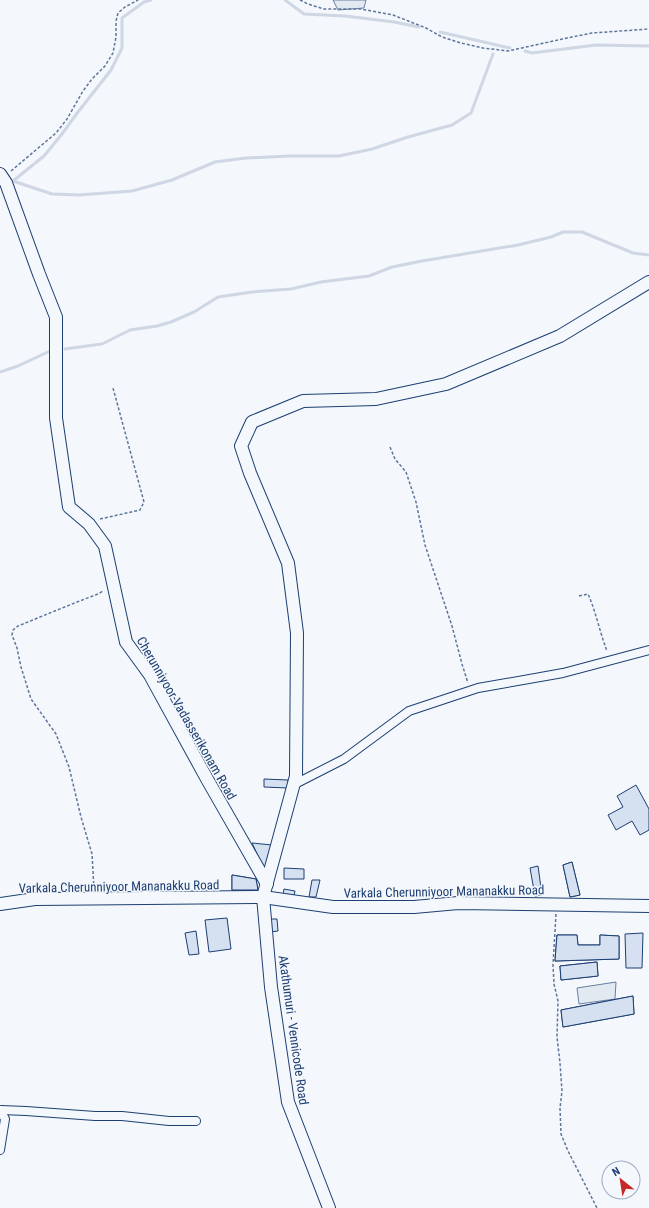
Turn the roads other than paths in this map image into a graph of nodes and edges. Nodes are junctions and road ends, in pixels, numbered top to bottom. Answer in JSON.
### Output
{"nodes":[{"id":1,"x":1,"y":175,"type":"edge"},
{"id":2,"x":649,"y":282,"type":"edge"},
{"id":3,"x":649,"y":650,"type":"edge"},
{"id":4,"x":295,"y":784,"type":"junction"},
{"id":5,"x":267,"y":884,"type":"junction"},
{"id":6,"x":263,"y":898,"type":"junction"},
{"id":7,"x":0,"y":904,"type":"edge"},
{"id":8,"x":649,"y":906,"type":"edge"},
{"id":9,"x":0,"y":1110,"type":"edge"},
{"id":10,"x":196,"y":1121,"type":"dead end"},
{"id":11,"x":0,"y":1150,"type":"edge"},
{"id":12,"x":329,"y":1208,"type":"edge"}],
"edges":[{"from":1,"to":5,"type":"street","name":"Cherunniyoor-Vadasserikonam Road"},
{"from":2,"to":4,"type":"street"},
{"from":3,"to":4,"type":"street"},
{"from":4,"to":5,"type":"street"},
{"from":5,"to":6,"type":"street"},
{"from":6,"to":7,"type":"street","name":"Varkala Cherunniyoor Mananakku Road"},
{"from":6,"to":8,"type":"street","name":"Varkala Cherunniyoor Mananakku Road"},
{"from":6,"to":12,"type":"street","name":"Akathumuri - Vennicode Road"},
{"from":9,"to":10,"type":"street"},
{"from":9,"to":11,"type":"street"}]}
